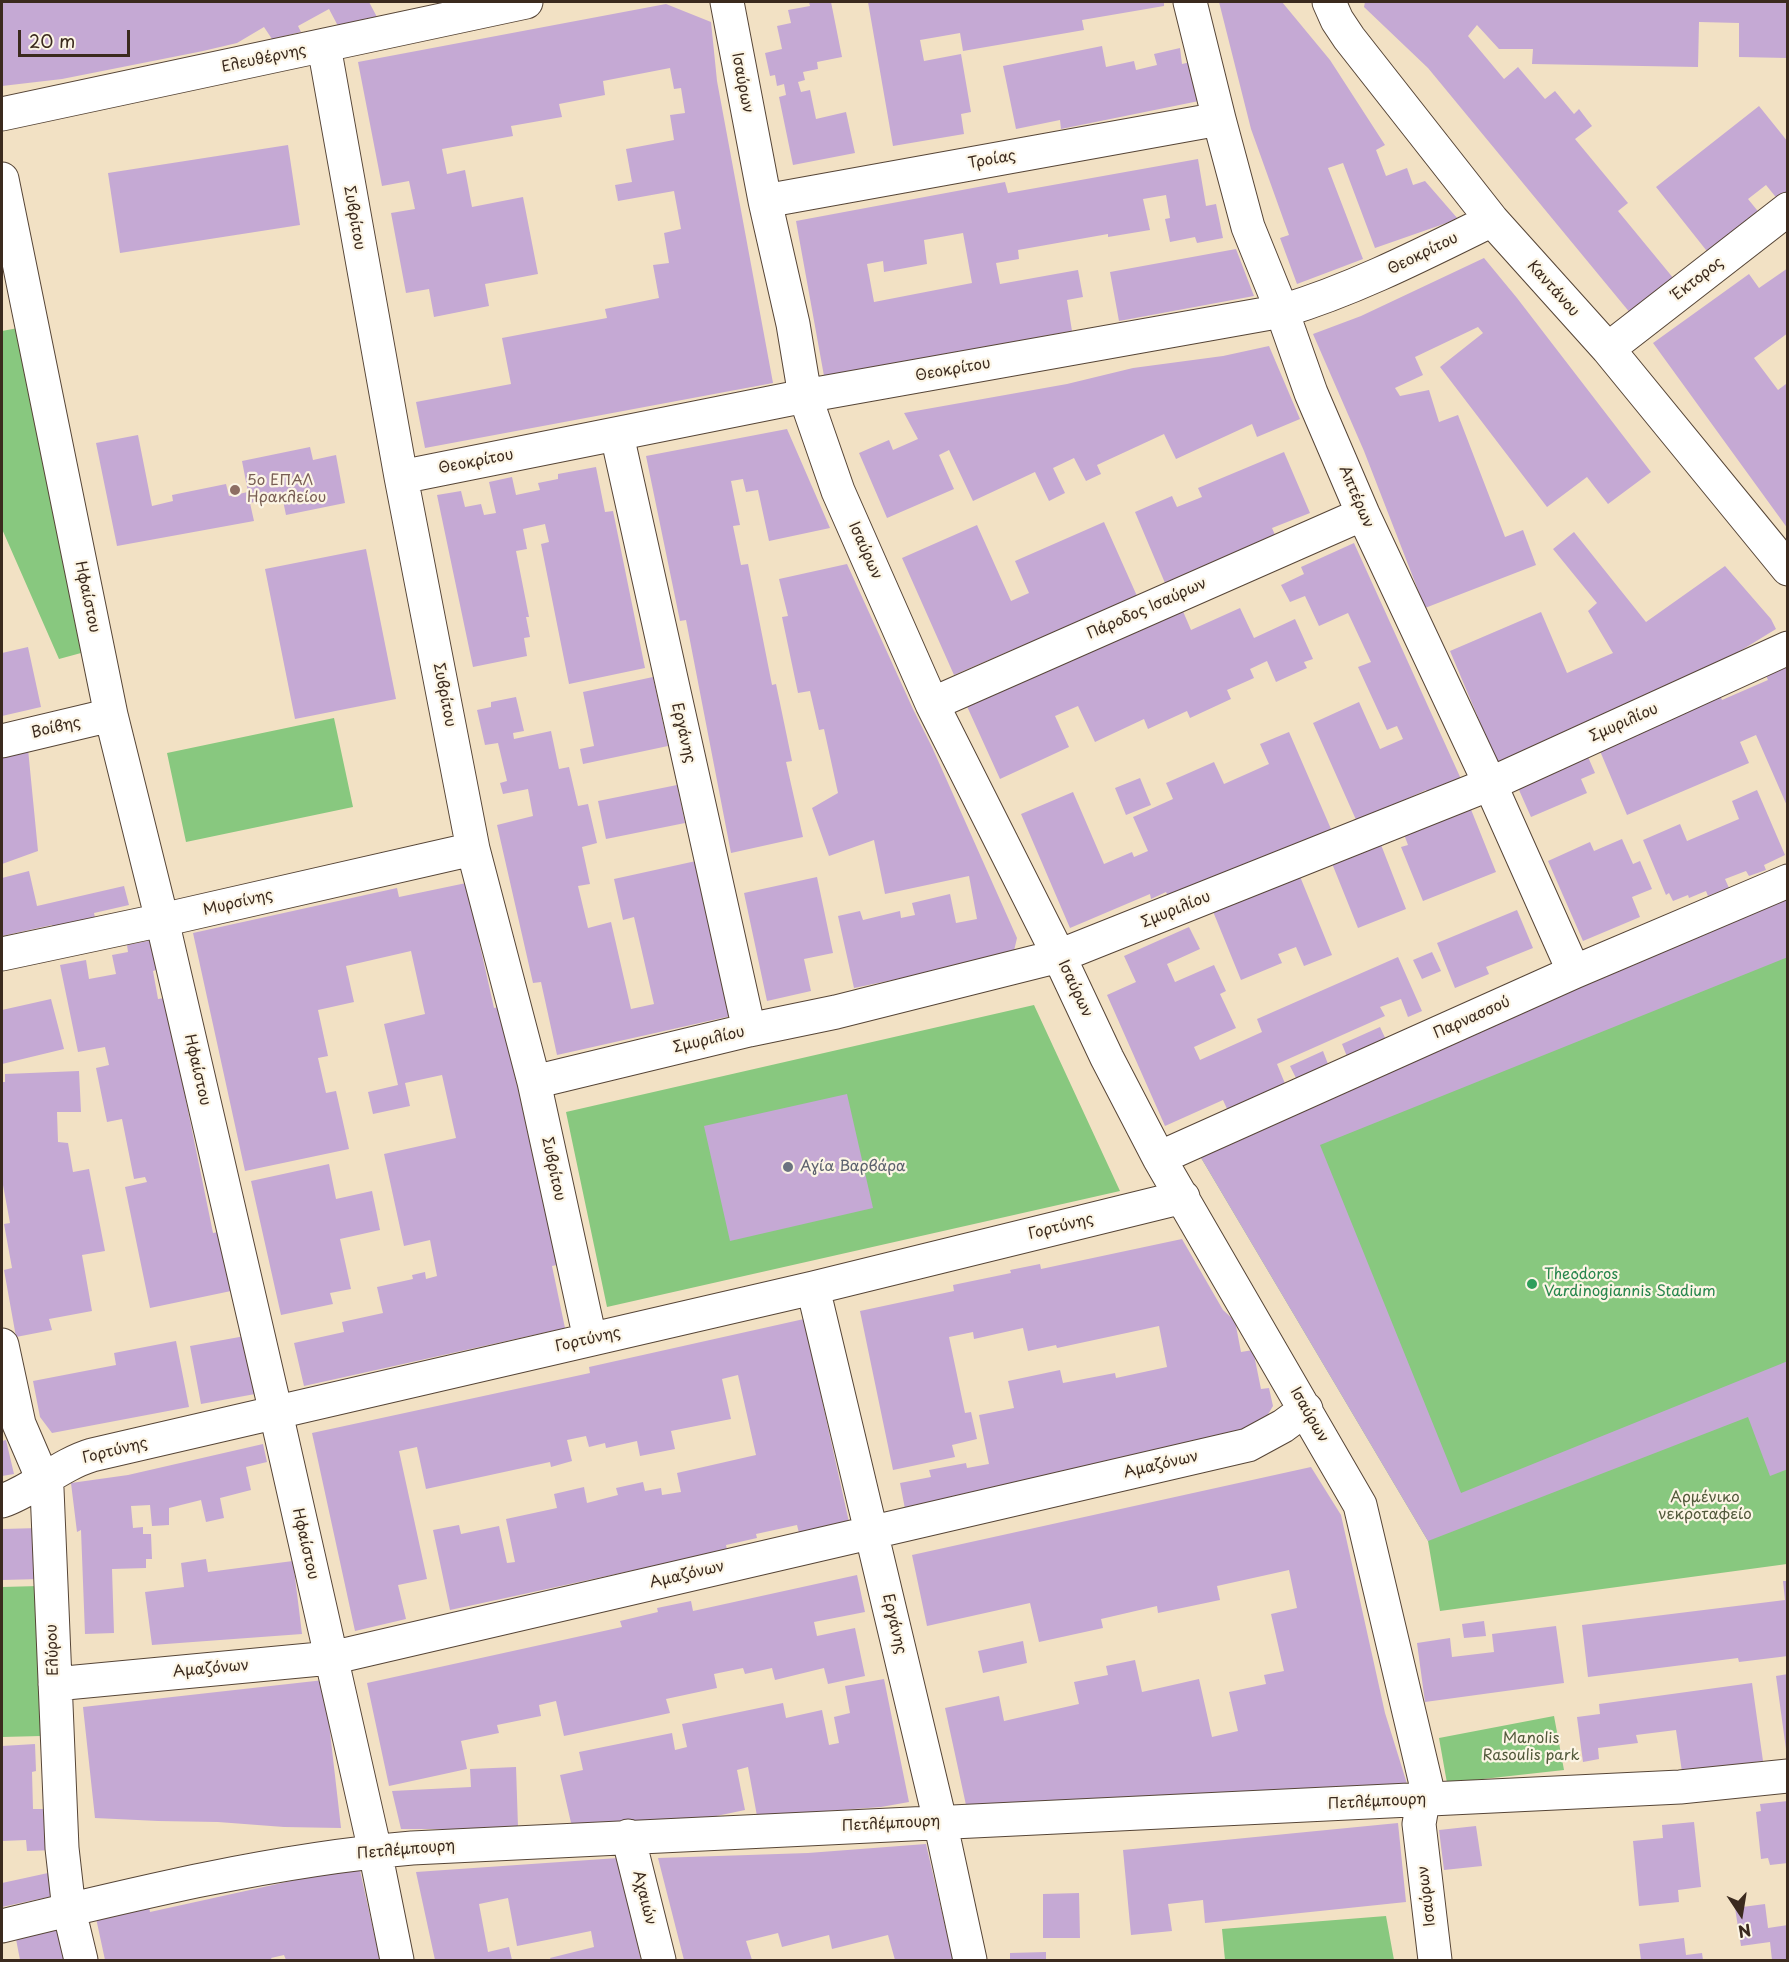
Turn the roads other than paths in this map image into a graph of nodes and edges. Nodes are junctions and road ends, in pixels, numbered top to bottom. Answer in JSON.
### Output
{"nodes":[{"id":1,"x":526,"y":2,"type":"edge"},
{"id":2,"x":727,"y":2,"type":"edge"},
{"id":3,"x":1190,"y":2,"type":"edge"},
{"id":4,"x":1329,"y":2,"type":"edge"},
{"id":5,"x":324,"y":46,"type":"junction"},
{"id":6,"x":2,"y":114,"type":"edge"},
{"id":7,"x":1219,"y":119,"type":"junction"},
{"id":8,"x":2,"y":180,"type":"edge"},
{"id":9,"x":765,"y":201,"type":"junction"},
{"id":10,"x":1788,"y":209,"type":"edge"},
{"id":11,"x":1492,"y":220,"type":"junction"},
{"id":12,"x":14,"y":309,"type":"edge"},
{"id":13,"x":1282,"y":311,"type":"junction"},
{"id":14,"x":1608,"y":349,"type":"junction"},
{"id":15,"x":806,"y":396,"type":"junction"},
{"id":16,"x":617,"y":435,"type":"junction"},
{"id":17,"x":401,"y":477,"type":"junction"},
{"id":18,"x":1363,"y":514,"type":"junction"},
{"id":19,"x":1788,"y":569,"type":"edge"},
{"id":20,"x":1788,"y":648,"type":"edge"},
{"id":21,"x":932,"y":704,"type":"junction"},
{"id":22,"x":111,"y":715,"type":"junction"},
{"id":23,"x":2,"y":741,"type":"edge"},
{"id":24,"x":1490,"y":784,"type":"junction"},
{"id":25,"x":473,"y":849,"type":"junction"},
{"id":26,"x":1788,"y":881,"type":"edge"},
{"id":27,"x":162,"y":920,"type":"junction"},
{"id":28,"x":2,"y":954,"type":"edge"},
{"id":29,"x":1059,"y":956,"type":"junction"},
{"id":30,"x":1574,"y":972,"type":"junction"},
{"id":31,"x":749,"y":1030,"type":"junction"},
{"id":32,"x":534,"y":1082,"type":"junction"},
{"id":33,"x":1159,"y":1158,"type":"junction"},
{"id":34,"x":1183,"y":1197,"type":"junction"},
{"id":35,"x":813,"y":1288,"type":"junction"},
{"id":36,"x":590,"y":1339,"type":"junction"},
{"id":37,"x":2,"y":1345,"type":"edge"},
{"id":38,"x":1306,"y":1409,"type":"junction"},
{"id":39,"x":276,"y":1413,"type":"junction"},
{"id":40,"x":43,"y":1480,"type":"junction"},
{"id":41,"x":2,"y":1501,"type":"edge"},
{"id":42,"x":872,"y":1532,"type":"junction"},
{"id":43,"x":332,"y":1658,"type":"junction"},
{"id":44,"x":55,"y":1684,"type":"junction"},
{"id":45,"x":1788,"y":1776,"type":"edge"},
{"id":46,"x":1422,"y":1800,"type":"junction"},
{"id":47,"x":940,"y":1821,"type":"junction"},
{"id":48,"x":628,"y":1836,"type":"junction"},
{"id":49,"x":375,"y":1851,"type":"junction"},
{"id":50,"x":69,"y":1910,"type":"junction"},
{"id":51,"x":2,"y":1926,"type":"edge"},
{"id":52,"x":81,"y":1960,"type":"edge"},
{"id":53,"x":397,"y":1960,"type":"edge"},
{"id":54,"x":659,"y":1960,"type":"edge"},
{"id":55,"x":970,"y":1960,"type":"edge"},
{"id":56,"x":1435,"y":1960,"type":"edge"}],
"edges":[{"from":1,"to":5,"type":"street","name":"Ελευθέρνης"},
{"from":2,"to":9,"type":"street","name":"Ισαύρων"},
{"from":3,"to":7,"type":"street","name":"Απτέρων"},
{"from":4,"to":11,"type":"street","name":"Καντάνου"},
{"from":5,"to":6,"type":"street","name":"Ελευθέρνης"},
{"from":5,"to":17,"type":"street","name":"Συβρίτου"},
{"from":7,"to":9,"type":"street","name":"Τροίας"},
{"from":7,"to":13,"type":"street","name":"Απτέρων"},
{"from":8,"to":12,"type":"street","name":"Ηφαίστου"},
{"from":9,"to":15,"type":"street","name":"Ισαύρων"},
{"from":10,"to":14,"type":"street","name":"Έκτορος"},
{"from":11,"to":13,"type":"street","name":"Θεοκρίτου"},
{"from":11,"to":14,"type":"street","name":"Καντάνου"},
{"from":12,"to":22,"type":"street","name":"Ηφαίστου"},
{"from":13,"to":15,"type":"street","name":"Θεοκρίτου"},
{"from":13,"to":18,"type":"street","name":"Απτέρων"},
{"from":14,"to":19,"type":"street","name":"Καντάνου"},
{"from":15,"to":16,"type":"street","name":"Θεοκρίτου"},
{"from":15,"to":21,"type":"street","name":"Ισαύρων"},
{"from":16,"to":17,"type":"street","name":"Θεοκρίτου"},
{"from":16,"to":31,"type":"street","name":"Εργάνης"},
{"from":17,"to":25,"type":"street","name":"Συβρίτου"},
{"from":18,"to":21,"type":"street","name":"Πάροδος Ισαύρων"},
{"from":18,"to":24,"type":"street","name":"Απτέρων"},
{"from":20,"to":24,"type":"street","name":"Σμυριλίου"},
{"from":21,"to":29,"type":"street","name":"Ισαύρων"},
{"from":22,"to":23,"type":"street","name":"Βοίβης"},
{"from":22,"to":27,"type":"street","name":"Ηφαίστου"},
{"from":24,"to":29,"type":"street","name":"Σμυριλίου"},
{"from":24,"to":30,"type":"street","name":"Απτέρων"},
{"from":25,"to":27,"type":"street","name":"Μυρσίνης"},
{"from":25,"to":32,"type":"street","name":"Συβρίτου"},
{"from":26,"to":30,"type":"street","name":"Παρνασσού"},
{"from":27,"to":28,"type":"street","name":"Μυρσίνης"},
{"from":27,"to":39,"type":"street","name":"Ηφαίστου"},
{"from":29,"to":31,"type":"street","name":"Σμυριλίου"},
{"from":29,"to":33,"type":"street","name":"Ισαύρων"},
{"from":30,"to":33,"type":"street","name":"Παρνασσού"},
{"from":31,"to":32,"type":"street","name":"Σμυριλίου"},
{"from":32,"to":36,"type":"street","name":"Συβρίτου"},
{"from":33,"to":34,"type":"street","name":"Ισαύρων"},
{"from":34,"to":35,"type":"street","name":"Γορτύνης"},
{"from":34,"to":38,"type":"street","name":"Ισαύρων"},
{"from":35,"to":36,"type":"street","name":"Γορτύνης"},
{"from":35,"to":42,"type":"street","name":"Εργάνης"},
{"from":36,"to":39,"type":"street","name":"Γορτύνης"},
{"from":37,"to":40,"type":"street","name":"Ελύρου"},
{"from":38,"to":42,"type":"street","name":"Αμαζόνων"},
{"from":38,"to":46,"type":"street","name":"Ισαύρων"},
{"from":39,"to":40,"type":"street","name":"Γορτύνης"},
{"from":39,"to":43,"type":"street","name":"Ηφαίστου"},
{"from":40,"to":41,"type":"street","name":"Γορτύνης"},
{"from":40,"to":44,"type":"street","name":"Ελύρου"},
{"from":42,"to":43,"type":"street","name":"Αμαζόνων"},
{"from":42,"to":47,"type":"street","name":"Εργάνης"},
{"from":43,"to":44,"type":"street","name":"Αμαζόνων"},
{"from":43,"to":49,"type":"street","name":"Ηφαίστου"},
{"from":44,"to":50,"type":"street","name":"Ελύρου"},
{"from":45,"to":46,"type":"street","name":"Πετλέμπουρη"},
{"from":46,"to":47,"type":"street","name":"Πετλέμπουρη"},
{"from":46,"to":56,"type":"street","name":"Ισαύρων"},
{"from":47,"to":48,"type":"street","name":"Πετλέμπουρη"},
{"from":47,"to":55,"type":"street","name":"Εργάνης"},
{"from":48,"to":49,"type":"street","name":"Πετλέμπουρη"},
{"from":48,"to":54,"type":"street","name":"Αχαιών"},
{"from":49,"to":50,"type":"street","name":"Πετλέμπουρη"},
{"from":49,"to":53,"type":"street","name":"Ηφαίστου"},
{"from":50,"to":51,"type":"street","name":"Πετλέμπουρη"},
{"from":50,"to":52,"type":"street","name":"Ελύρου"}]}
